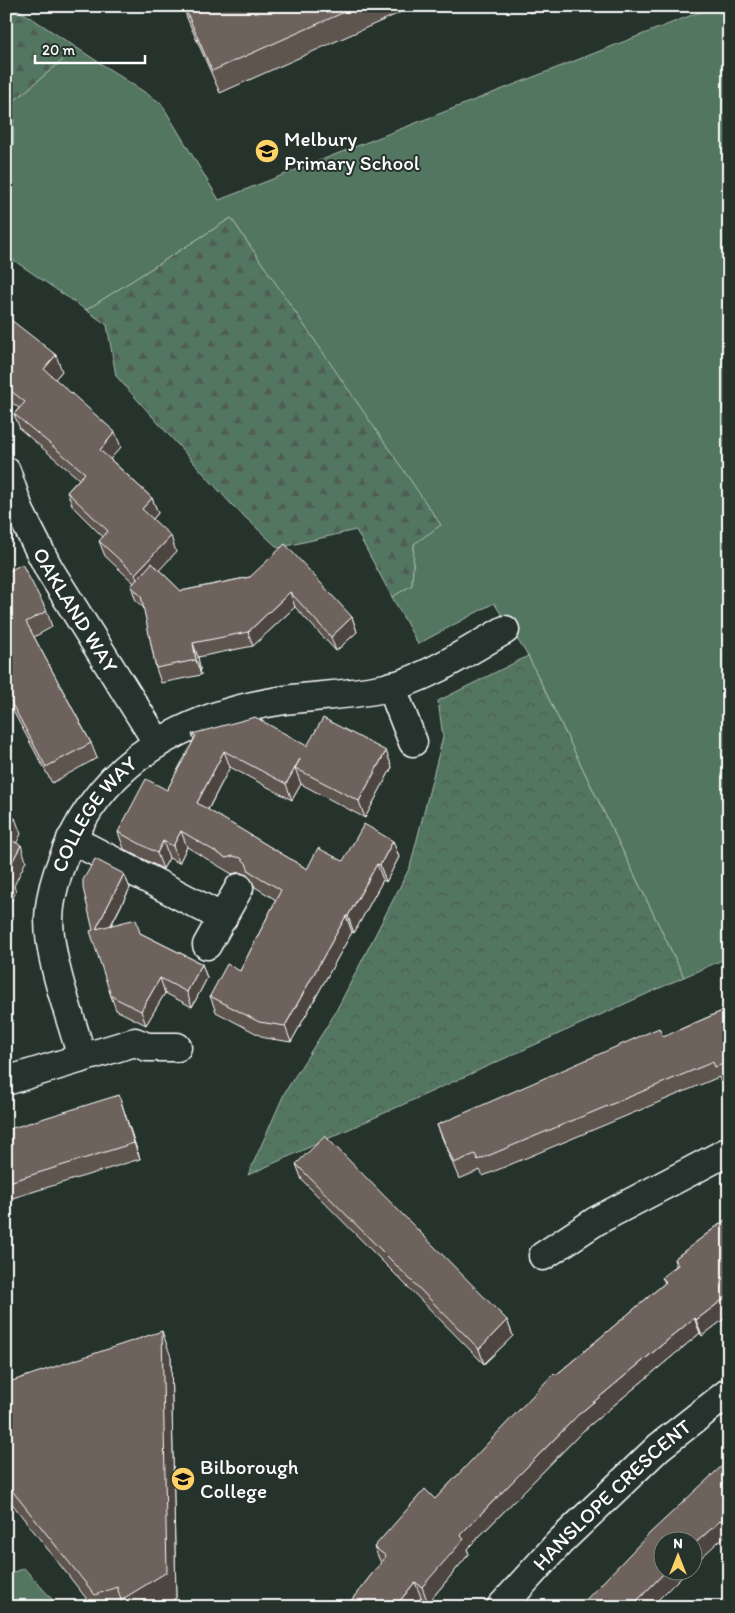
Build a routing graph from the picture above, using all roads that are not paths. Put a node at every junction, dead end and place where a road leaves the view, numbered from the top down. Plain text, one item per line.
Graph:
1 (6, 471) edge
2 (13, 515) edge
3 (504, 630) dead end
4 (391, 686) junction
5 (157, 742) junction
6 (413, 742) dead end
7 (71, 839) junction
8 (239, 888) dead end
9 (223, 918) junction
10 (207, 945) dead end
11 (177, 1047) dead end
12 (82, 1058) junction
13 (6, 1081) edge
14 (729, 1151) edge
15 (543, 1256) dead end
16 (729, 1392) edge
17 (501, 1607) edge

1 - 2 street, OAKLAND WAY
2 - 5 street, OAKLAND WAY
3 - 4 street, COLLEGE WAY
4 - 5 street, COLLEGE WAY
4 - 6 street
5 - 7 street, COLLEGE WAY
7 - 9 street
7 - 12 street, COLLEGE WAY
8 - 9 street
9 - 10 street
11 - 12 street
12 - 13 street
14 - 15 street
16 - 17 street, HANSLOPE CRESCENT

